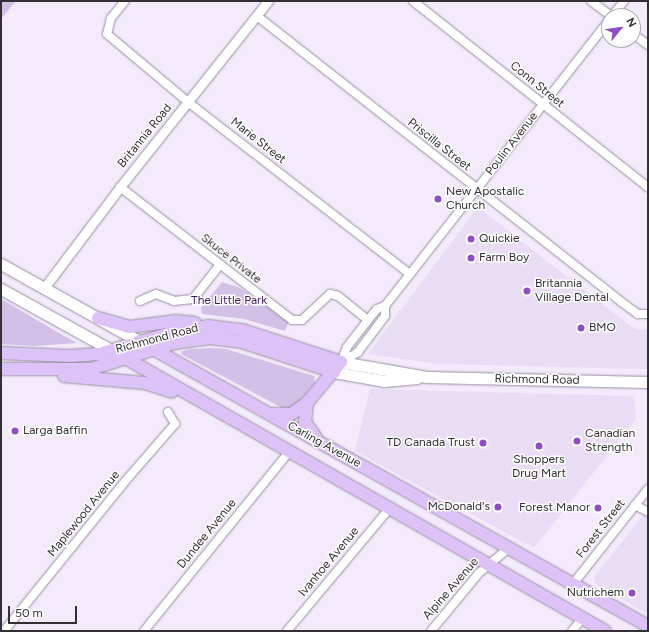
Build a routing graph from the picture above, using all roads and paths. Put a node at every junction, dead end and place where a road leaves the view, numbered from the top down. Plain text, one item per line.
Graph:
1 (125, 1) edge
2 (268, 1) edge
3 (413, 1) edge
4 (591, 1) edge
5 (601, 8) edge
6 (256, 16) junction
7 (601, 30) edge
8 (188, 102) junction
9 (542, 105) junction
10 (120, 187) junction
11 (648, 187) edge
12 (477, 190) junction
13 (1, 264) edge
14 (219, 266) junction
15 (410, 274) junction
16 (1, 288) edge
17 (44, 288) junction
18 (140, 301) dead end
19 (385, 306) junction
20 (648, 314) edge
21 (98, 318) junction
22 (368, 320) junction
23 (208, 326) junction
24 (140, 341) junction
25 (153, 349) junction
26 (113, 351) junction
27 (1, 353) edge
28 (127, 359) junction
29 (338, 367) junction
30 (1, 369) edge
31 (22, 370) junction
32 (648, 382) edge
33 (307, 403) junction
34 (168, 412) dead end
35 (267, 413) junction
36 (224, 416) junction
37 (319, 442) junction
38 (289, 452) junction
39 (648, 489) edge
40 (635, 505) junction
41 (389, 509) junction
42 (648, 512) edge
43 (509, 548) junction
44 (488, 564) junction
45 (573, 584) junction
46 (583, 618) junction
47 (648, 626) edge
48 (4, 631) edge
49 (144, 631) edge
50 (287, 631) edge
51 (431, 631) edge
52 (572, 631) edge
53 (605, 631) edge

1 - 8 street, Marie Street
2 - 6 street, Britannia Road
3 - 9 street, Conn Street
4 - 5 street
6 - 8 street, Britannia Road
6 - 12 street, Priscilla Street
7 - 9 street, Poulin Avenue
8 - 10 street, Britannia Road
8 - 15 street, Marie Street
9 - 11 street, Conn Street
9 - 12 street, Poulin Avenue
10 - 14 street, Skuce Private
10 - 17 street, Britannia Road
12 - 15 street, Poulin Avenue
12 - 20 street, Priscilla Street
13 - 17 main road, Carling Avenue
14 - 18 street
14 - 22 street, Skuce Private
15 - 19 street, Poulin Avenue
16 - 26 main road, Carling Avenue
17 - 21 main road, Carling Avenue
19 - 22 street, Poulin Avenue
19 - 29 street, Poulin Avenue
21 - 23 main road
21 - 24 main road, Carling Avenue
22 - 29 street, Poulin Avenue
23 - 24 main road, Richmond Road
23 - 29 main road, Richmond Road
24 - 25 main road, Carling Avenue
24 - 26 main road, Richmond Road
25 - 28 main road, Richmond Road
25 - 29 main road, Richmond Road
25 - 35 main road, Carling Avenue
26 - 27 main road, Richmond Road
26 - 28 main road, Carling Avenue
28 - 31 main road, Richmond Road
28 - 36 main road, Carling Avenue
29 - 32 main road, Richmond Road
29 - 33 main road, Poulin Avenue
30 - 31 main road, Richmond Road
31 - 36 main road
33 - 35 main road
33 - 37 main road
34 - 48 street, Maplewood Avenue
35 - 37 main road, Carling Avenue
36 - 38 main road, Carling Avenue
37 - 43 main road, Carling Avenue
38 - 41 main road, Carling Avenue
38 - 49 street, Dundee Avenue
39 - 40 street, Forest Street
40 - 42 street
40 - 45 street, Forest Street
41 - 44 main road, Carling Avenue
41 - 50 street, Ivanhoe Avenue
43 - 44 street, Alpine Avenue
43 - 45 main road, Carling Avenue
44 - 46 main road, Carling Avenue
44 - 51 street, Alpine Avenue
45 - 47 main road, Carling Avenue
46 - 52 street
46 - 53 main road, Carling Avenue

